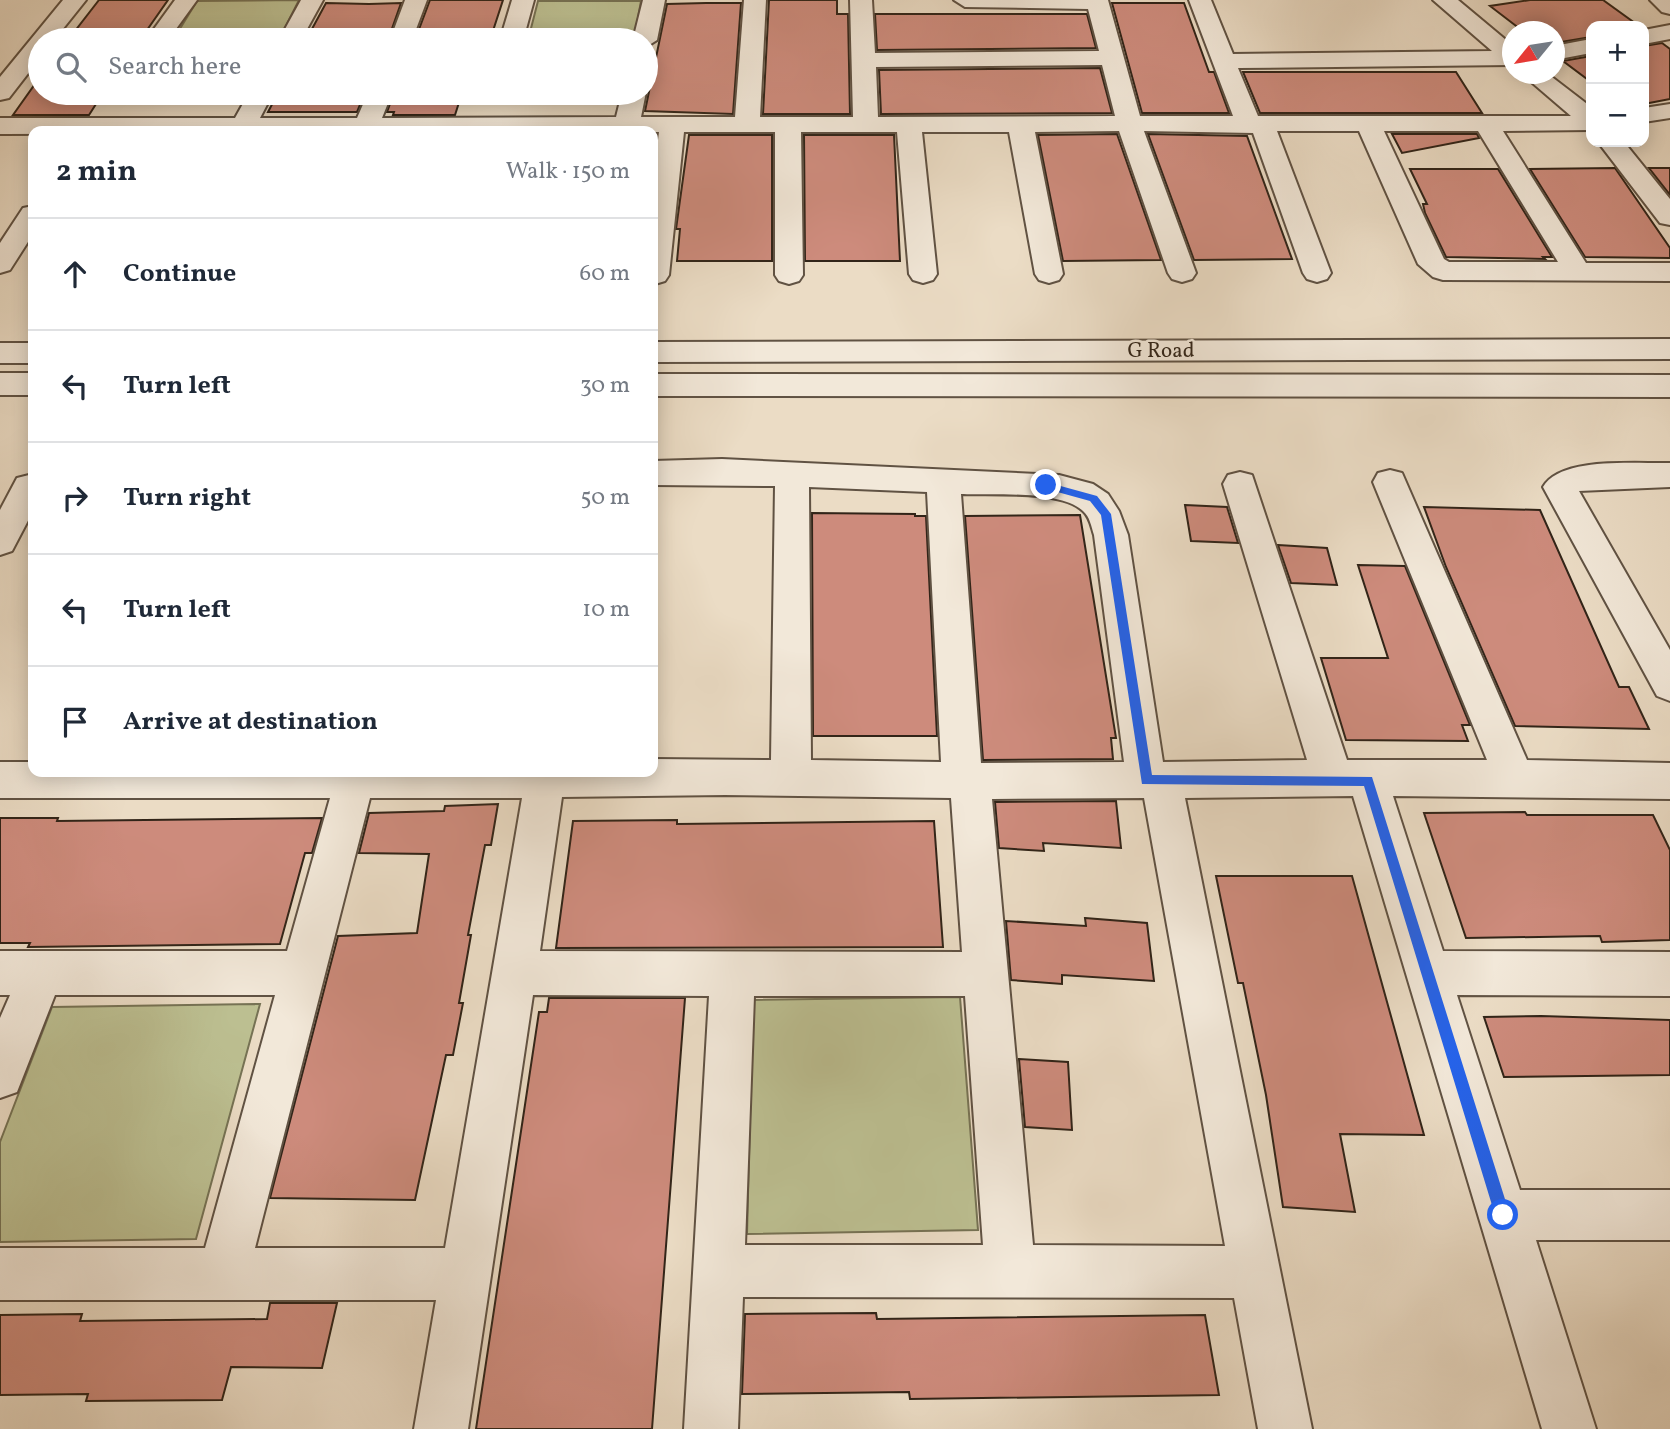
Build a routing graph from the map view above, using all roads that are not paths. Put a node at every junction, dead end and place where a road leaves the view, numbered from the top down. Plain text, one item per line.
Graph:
1 (75, 0) edge
2 (186, 0) edge
3 (312, 0) edge
4 (416, 0) edge
5 (523, 0) edge
6 (654, 0) edge
7 (755, 0) edge
8 (861, 0) edge
9 (965, 0) edge
10 (1199, 0) edge
11 (1481, 0) edge
12 (1661, 0) edge
13 (1098, 1) edge
14 (1448, 3) edge
15 (1670, 7) edge
16 (52, 28) edge
17 (166, 28) edge
18 (297, 28) edge
19 (406, 28) edge
20 (515, 28) edge
21 (648, 28) edge
22 (1670, 32) edge
23 (1649, 36) edge
24 (1502, 48) edge
25 (1586, 48) edge
26 (1565, 51) edge
27 (1502, 57) edge
28 (1112, 58) junction
29 (862, 60) junction
30 (1224, 61) junction
31 (28, 67) edge
32 (1546, 84) edge
33 (0, 93) edge
34 (254, 105) edge
35 (375, 105) edge
36 (631, 105) edge
37 (1670, 111) edge
38 (1649, 114) edge
39 (1586, 117) edge
40 (1586, 121) edge
41 (0, 126) edge
42 (243, 126) edge
43 (366, 126) edge
44 (626, 126) joint
45 (671, 126) junction
46 (747, 126) junction
47 (788, 126) junction
48 (866, 126) junction
49 (909, 126) junction
50 (1021, 126) junction
51 (1130, 126) junction
52 (1256, 126) junction
53 (1369, 126) junction
54 (1488, 126) junction
55 (28, 127) edge
56 (1615, 147) edge
57 (1670, 217) edge
58 (28, 222) edge
59 (658, 247) edge
60 (0, 264) edge
61 (1578, 272) junction
62 (1670, 272) edge
63 (1182, 273) dead end
64 (1317, 273) dead end
65 (923, 274) dead end
66 (1049, 274) dead end
67 (789, 275) dead end
68 (1670, 349) edge
69 (0, 352) edge
70 (28, 352) edge
71 (658, 352) edge
72 (0, 384) edge
73 (28, 384) edge
74 (658, 385) edge
75 (1670, 386) edge
76 (658, 472) edge
77 (792, 474) junction
78 (1670, 475) edge
79 (943, 481) junction
80 (1390, 482) dead end
81 (1240, 484) dead end
82 (28, 488) edge
83 (0, 542) edge
84 (1670, 685) edge
85 (658, 774) edge
86 (790, 776) junction
87 (1514, 776) junction
88 (42, 777) edge
89 (263, 777) edge
90 (401, 777) edge
91 (477, 777) edge
92 (583, 777) edge
93 (0, 780) edge
94 (355, 780) junction
95 (545, 780) junction
96 (966, 780) junction
97 (1154, 780) junction
98 (1350, 780) junction
99 (1670, 781) edge
100 (20, 973) edge
101 (303, 973) junction
102 (515, 973) junction
103 (1428, 973) junction
104 (733, 974) junction
105 (985, 974) junction
106 (1670, 974) edge
107 (0, 1075) edge
108 (1503, 1215) junction
109 (1670, 1215) edge
110 (719, 1271) junction
111 (1010, 1271) junction
112 (1255, 1272) junction
113 (0, 1274) edge
114 (223, 1274) junction
115 (466, 1274) junction
116 (441, 1429) edge
117 (711, 1429) edge
118 (1285, 1429) edge
119 (1569, 1429) edge

1 - 16 street
2 - 17 street
3 - 18 street
4 - 19 street
5 - 20 street
6 - 21 street
7 - 46 street
8 - 29 street
9 - 13 street
10 - 30 street
11 - 14 street
12 - 15 street
13 - 28 street
14 - 24 street
22 - 23 street
25 - 26 street
27 - 30 street
28 - 29 street
28 - 51 street
29 - 48 street
30 - 52 street
31 - 33 street
32 - 39 street
34 - 42 street
35 - 43 street
36 - 44 street
37 - 38 street
40 - 54 street
41 - 55 street
44 - 45 street
45 - 46 street
45 - 59 street
46 - 47 street
47 - 48 street
47 - 67 street
48 - 49 street
49 - 50 street
49 - 65 street
50 - 51 street
50 - 66 street
51 - 52 street
51 - 63 street
52 - 53 street
52 - 64 street
53 - 54 street
53 - 61 street
54 - 61 street
56 - 57 street
58 - 60 street
61 - 62 street
68 - 71 street, G Road
69 - 70 street
72 - 73 street
74 - 75 street, G Road
76 - 77 street
77 - 79 street
77 - 86 street
78 - 84 street
79 - 96 street
79 - 97 street
80 - 87 street
81 - 98 street
82 - 83 street
85 - 86 street
86 - 96 street
87 - 98 street
87 - 99 street
88 - 93 street
89 - 94 street
90 - 94 street
91 - 95 street
92 - 95 street
94 - 101 street
95 - 102 street
96 - 97 street
96 - 105 street
97 - 98 street
97 - 112 street
98 - 103 street
100 - 101 street
100 - 107 street
101 - 114 street
102 - 104 street
102 - 115 street
103 - 106 street
103 - 108 street
104 - 105 street
104 - 110 street
105 - 111 street
108 - 109 street
108 - 119 street
110 - 111 street
110 - 117 street
111 - 112 street
112 - 118 street
113 - 114 street
114 - 115 street
115 - 116 street

